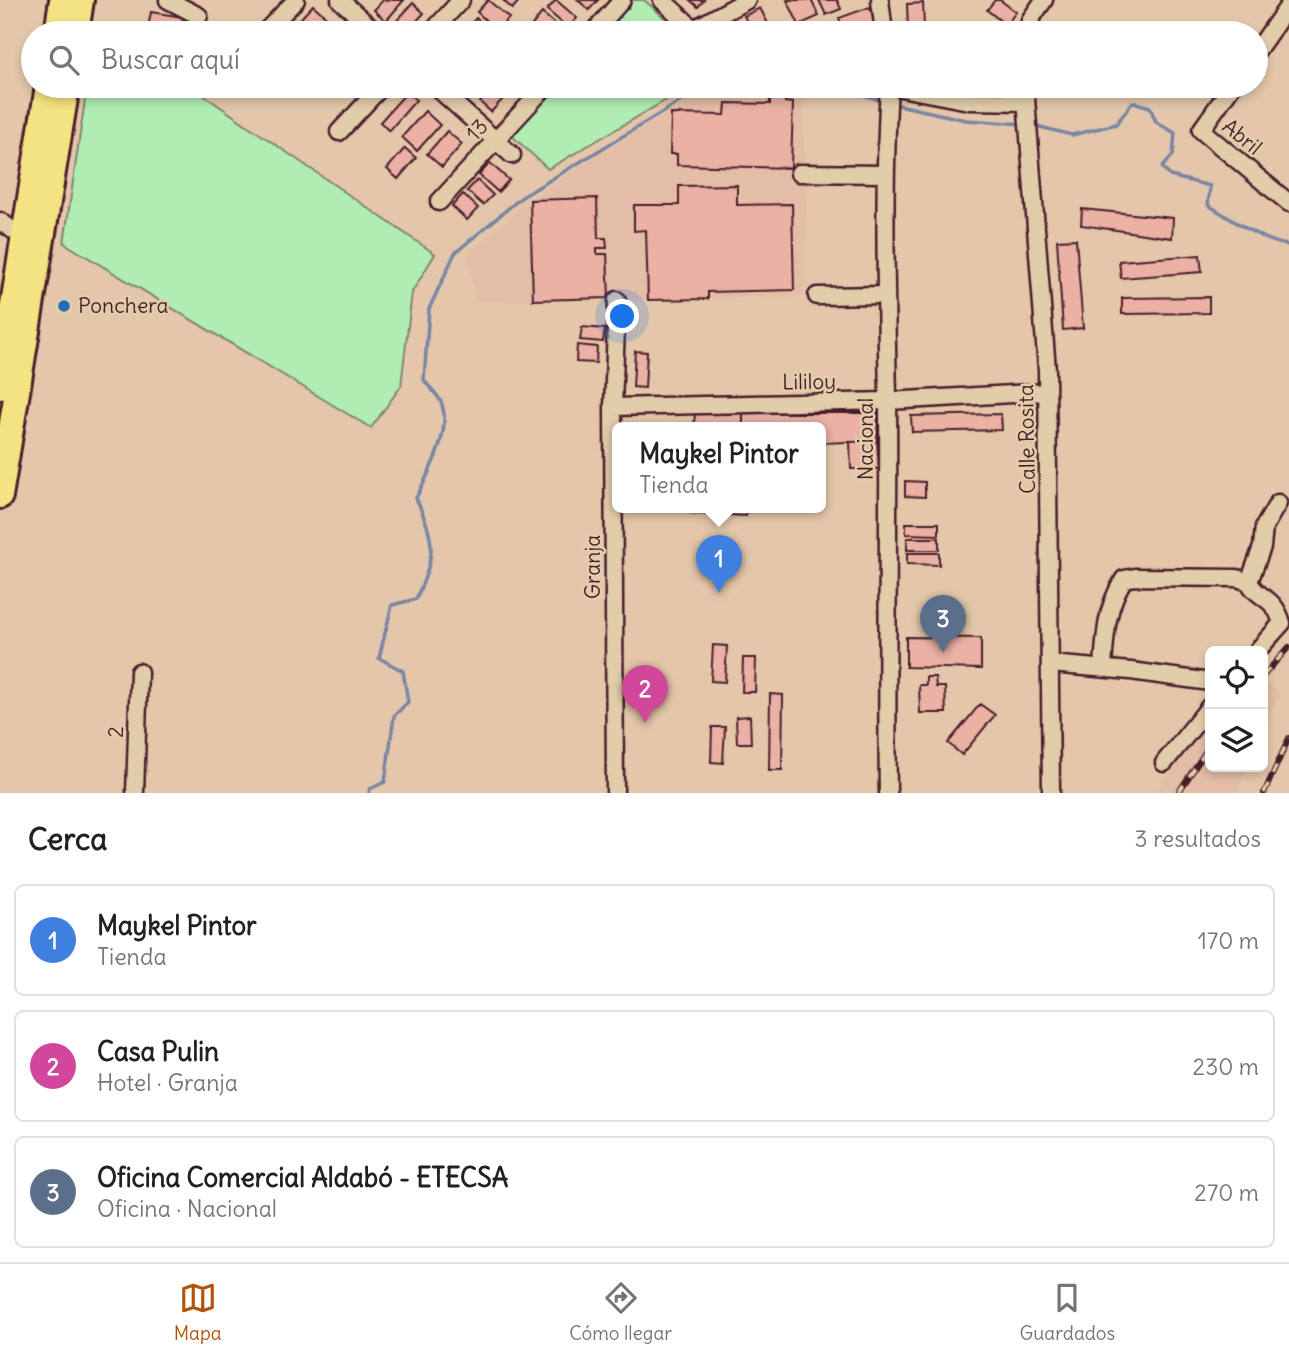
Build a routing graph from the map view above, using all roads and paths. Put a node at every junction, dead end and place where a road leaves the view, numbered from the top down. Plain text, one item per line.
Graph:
1 (62, 0) edge
2 (81, 0) edge
3 (168, 0) edge
4 (296, 0) edge
5 (340, 0) edge
6 (461, 0) edge
7 (622, 0) edge
8 (662, 0) edge
9 (747, 0) edge
10 (880, 0) edge
11 (1044, 0) edge
12 (1289, 5) edge
13 (199, 16) dead end
14 (59, 21) edge
15 (78, 21) edge
16 (276, 21) edge
17 (364, 21) edge
18 (442, 21) edge
19 (604, 21) edge
20 (685, 21) edge
21 (712, 21) edge
22 (883, 21) edge
23 (1031, 21) edge
24 (1268, 35) edge
25 (46, 98) edge
26 (65, 98) edge
27 (371, 98) edge
28 (448, 98) edge
29 (534, 98) edge
30 (889, 98) edge
31 (950, 98) edge
32 (1223, 98) edge
33 (1026, 101) edge
34 (339, 132) dead end
35 (496, 141) junction
36 (512, 155) dead end
37 (799, 173) dead end
38 (885, 174) junction
39 (439, 202) dead end
40 (1289, 202) edge
41 (0, 221) edge
42 (24, 238) junction
43 (885, 295) junction
44 (817, 296) dead end
45 (617, 300) dead end
46 (0, 386) edge
47 (1047, 392) junction
48 (888, 401) junction
49 (613, 407) junction
50 (613, 422) edge
51 (0, 496) edge
52 (1278, 503) dead end
53 (614, 513) edge
54 (1249, 582) junction
55 (1261, 646) edge
56 (1051, 664) junction
57 (1103, 668) junction
58 (139, 672) dead end
59 (1205, 681) edge
60 (1208, 709) edge
61 (1164, 763) dead end
62 (135, 793) edge
63 (615, 793) edge
64 (888, 793) edge
65 (1051, 793) edge

1 - 14 highway
2 - 15 highway
3 - 13 street
4 - 16 street
5 - 17 street
6 - 18 street
7 - 19 street
8 - 20 street
9 - 21 street
10 - 22 street
11 - 23 street
12 - 24 street
25 - 42 highway
26 - 51 highway
27 - 34 street
28 - 35 street
29 - 35 street, 13
30 - 38 street, Nacional
31 - 33 street
32 - 40 street, Abril
33 - 47 street, Calle Rosita
35 - 36 street
35 - 39 street, 13
37 - 38 street
38 - 43 street, Nacional
41 - 42 street
42 - 46 highway
43 - 44 street
43 - 48 street, Nacional
45 - 49 street, Granja
47 - 48 street, Lililoy
47 - 56 street, Calle Rosita
48 - 49 street, Lililoy
48 - 64 street, Nacional
49 - 50 street, Granja
52 - 54 street
53 - 63 street, Granja
54 - 55 street
54 - 57 street
56 - 57 street
56 - 65 street, Calle Rosita
57 - 59 street
58 - 62 street, 2
60 - 61 street

